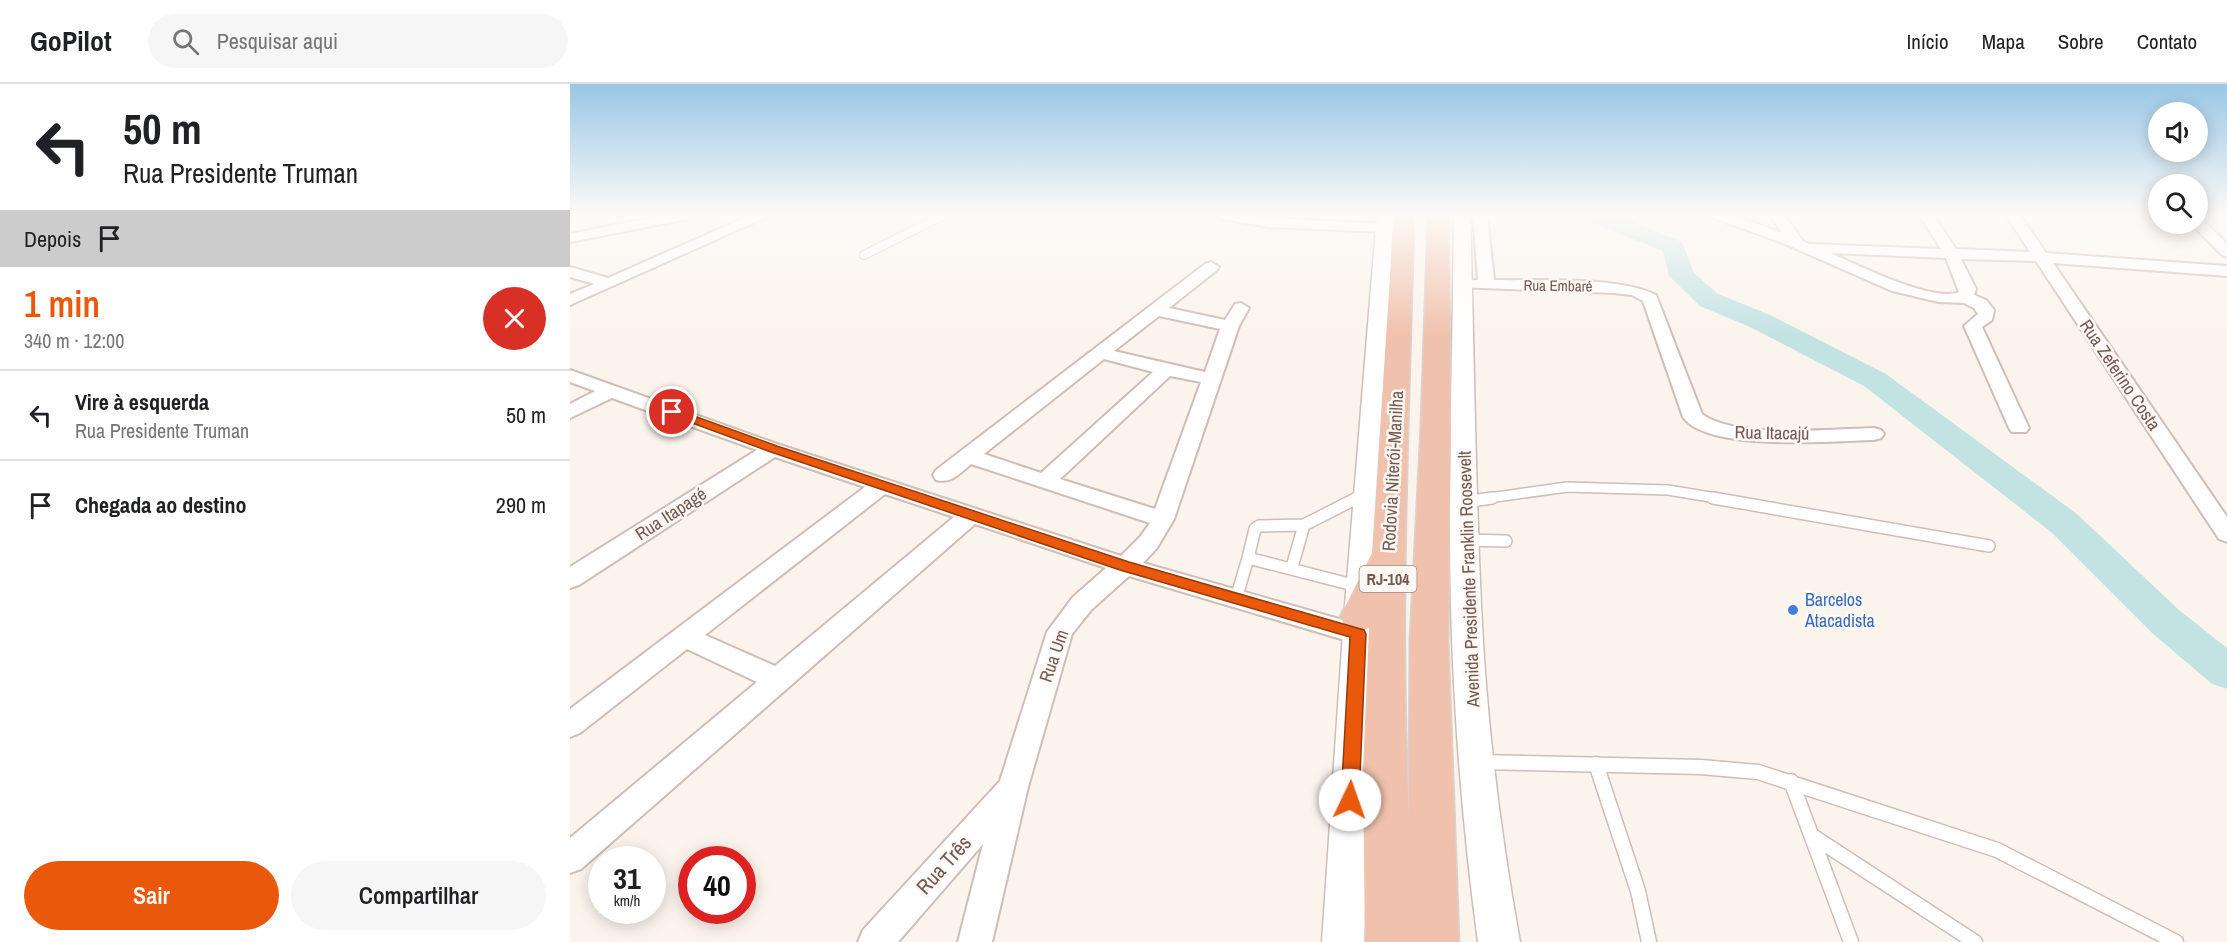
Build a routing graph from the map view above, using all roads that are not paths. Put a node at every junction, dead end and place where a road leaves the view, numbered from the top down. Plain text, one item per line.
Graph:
1 (673, 255) edge
2 (1388, 255) edge
3 (1391, 255) edge
4 (1438, 255) edge
5 (1469, 255) edge
6 (1477, 255) edge
7 (1824, 255) edge
8 (1952, 255) edge
9 (2012, 255) edge
10 (2040, 256) junction
11 (1210, 267) dead end
12 (2227, 271) edge
13 (570, 272) edge
14 (609, 283) junction
15 (1474, 285) junction
16 (1965, 297) junction
17 (1650, 298) joint
18 (570, 300) edge
19 (1157, 310) junction
20 (1100, 353) junction
21 (1167, 370) junction
22 (570, 376) edge
23 (1212, 379) junction
24 (612, 390) junction
25 (570, 412) edge
26 (2019, 428) dead end
27 (1874, 434) dead end
28 (773, 449) junction
29 (968, 456) junction
30 (944, 475) dead end
31 (1045, 481) junction
32 (882, 486) junction
33 (1367, 492) junction
34 (1464, 502) junction
35 (971, 515) junction
36 (1163, 519) junction
37 (1304, 525) junction
38 (2227, 534) edge
39 (1464, 540) junction
40 (1506, 541) dead end
41 (1989, 546) dead end
42 (1389, 549) junction
43 (1248, 558) junction
44 (1125, 566) junction
45 (1292, 567) junction
46 (570, 579) edge
47 (1236, 598) junction
48 (1359, 612) junction
49 (685, 637) junction
50 (779, 680) junction
51 (570, 726) edge
52 (1476, 762) junction
53 (1596, 764) junction
54 (1791, 781) junction
55 (1013, 788) junction
56 (1811, 835) junction
57 (570, 858) edge
58 (875, 942) edge
59 (975, 942) edge
60 (1343, 942) edge
61 (1390, 942) edge
62 (1434, 942) edge
63 (1499, 942) edge
64 (1649, 942) edge
65 (1851, 942) edge
66 (1976, 942) edge
67 (2176, 942) edge

1 - 14 street
2 - 33 street
3 - 42 highway, Rodovia Niterói-Manilha / RJ-104
4 - 62 highway, RJ-104
5 - 15 street, Avenida Presidente Franklin Roosevelt
6 - 15 street
7 - 16 street
8 - 16 street
9 - 10 street
10 - 12 street
10 - 38 street, Rua Zeferino Costa
11 - 19 street
13 - 14 street
14 - 18 street
15 - 17 street, Rua Embaré
15 - 34 street, Avenida Presidente Franklin Roosevelt
16 - 26 street
17 - 27 street, Rua Itacajú
19 - 20 street
19 - 23 street, Rua Um
20 - 21 street
20 - 29 street
21 - 23 street
21 - 31 street
22 - 24 street
23 - 36 street, Rua Um
24 - 25 street
24 - 28 street
28 - 32 street
28 - 46 street, Rua Itapagé
29 - 30 street
29 - 31 street
31 - 36 street
32 - 35 street
32 - 49 street
33 - 37 lane
33 - 48 street
34 - 39 street, Avenida Presidente Franklin Roosevelt
34 - 41 lane
35 - 44 street
35 - 50 street
36 - 44 street, Rua Um
37 - 43 lane
37 - 45 lane
39 - 40 lane
39 - 52 street, Avenida Presidente Franklin Roosevelt
42 - 48 highway
42 - 61 highway, Rodovia Niterói-Manilha / RJ-104
43 - 45 lane
43 - 47 lane
44 - 47 street
44 - 55 street, Rua Um
45 - 48 lane
47 - 48 street
48 - 60 street
49 - 50 street
49 - 51 street
50 - 57 street
52 - 53 lane
52 - 63 street, Avenida Presidente Franklin Roosevelt
53 - 54 lane
53 - 64 lane
54 - 56 lane
54 - 67 lane
55 - 58 street, Rua Três
55 - 59 street, Rua Um
56 - 65 lane
56 - 66 lane

